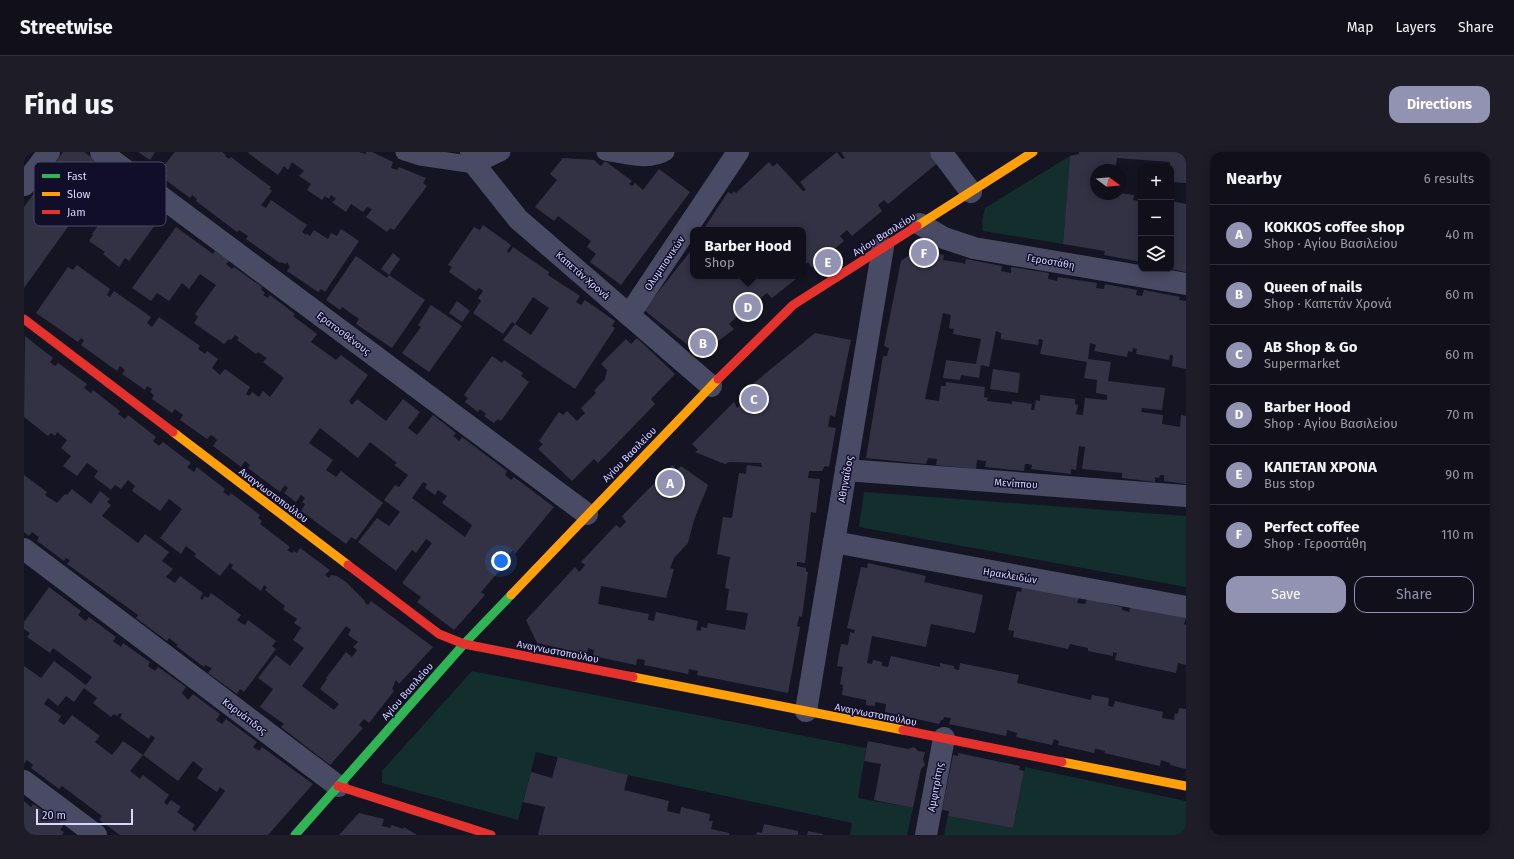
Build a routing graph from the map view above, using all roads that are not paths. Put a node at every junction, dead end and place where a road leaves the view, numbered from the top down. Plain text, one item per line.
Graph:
1 (49, 152) edge
2 (101, 152) edge
3 (404, 152) edge
4 (502, 152) edge
5 (605, 152) edge
6 (666, 152) edge
7 (942, 152) edge
8 (1033, 152) edge
9 (729, 156) edge
10 (473, 158) edge
11 (41, 162) edge
12 (114, 162) edge
13 (34, 172) edge
14 (24, 185) edge
15 (971, 192) junction
16 (166, 200) edge
17 (920, 224) junction
18 (883, 247) junction
19 (1186, 284) edge
20 (629, 315) junction
21 (24, 319) edge
22 (711, 386) junction
23 (846, 470) junction
24 (1186, 496) edge
25 (587, 514) junction
26 (834, 542) junction
27 (24, 549) edge
28 (1186, 607) edge
29 (464, 644) junction
30 (806, 711) junction
31 (944, 738) junction
32 (24, 781) edge
33 (338, 786) junction
34 (1186, 786) edge
35 (484, 834) edge
36 (96, 835) edge
37 (295, 835) edge
38 (926, 835) edge

1 - 11 street
2 - 12 street, Ερατοσθένους
3 - 10 lane
4 - 10 lane
5 - 6 lane
7 - 15 street
8 - 15 street, Αγίου Βασιλείου
9 - 20 street, Ολυμπιονικών
10 - 20 street, Καπετάν Χρονά
13 - 14 street
15 - 17 street, Αγίου Βασιλείου
16 - 25 street, Ερατοσθένους
17 - 18 street, Αγίου Βασιλείου
17 - 19 street, Γεροστάθη
18 - 22 street, Αγίου Βασιλείου
18 - 23 street, Αθηναΐδος
20 - 22 street, Καπετάν Χρονά
21 - 29 street, Αναγνωστοπούλου
22 - 25 street, Αγίου Βασιλείου
23 - 24 street, Μενίππου
23 - 26 street, Αθηναΐδος
25 - 29 street, Αγίου Βασιλείου
26 - 28 street, Ηρακλειδών
26 - 30 street, Αθηναΐδος
27 - 33 street, Καρυάτιδος
29 - 30 street, Αναγνωστοπούλου
29 - 33 street, Αγίου Βασιλείου
30 - 31 street, Αναγνωστοπούλου
31 - 34 street, Αναγνωστοπούλου
31 - 38 street, Αμφιτρίτης
32 - 36 street
33 - 35 street, Καρυάτιδος
33 - 37 street, Αγίου Βασιλείου

